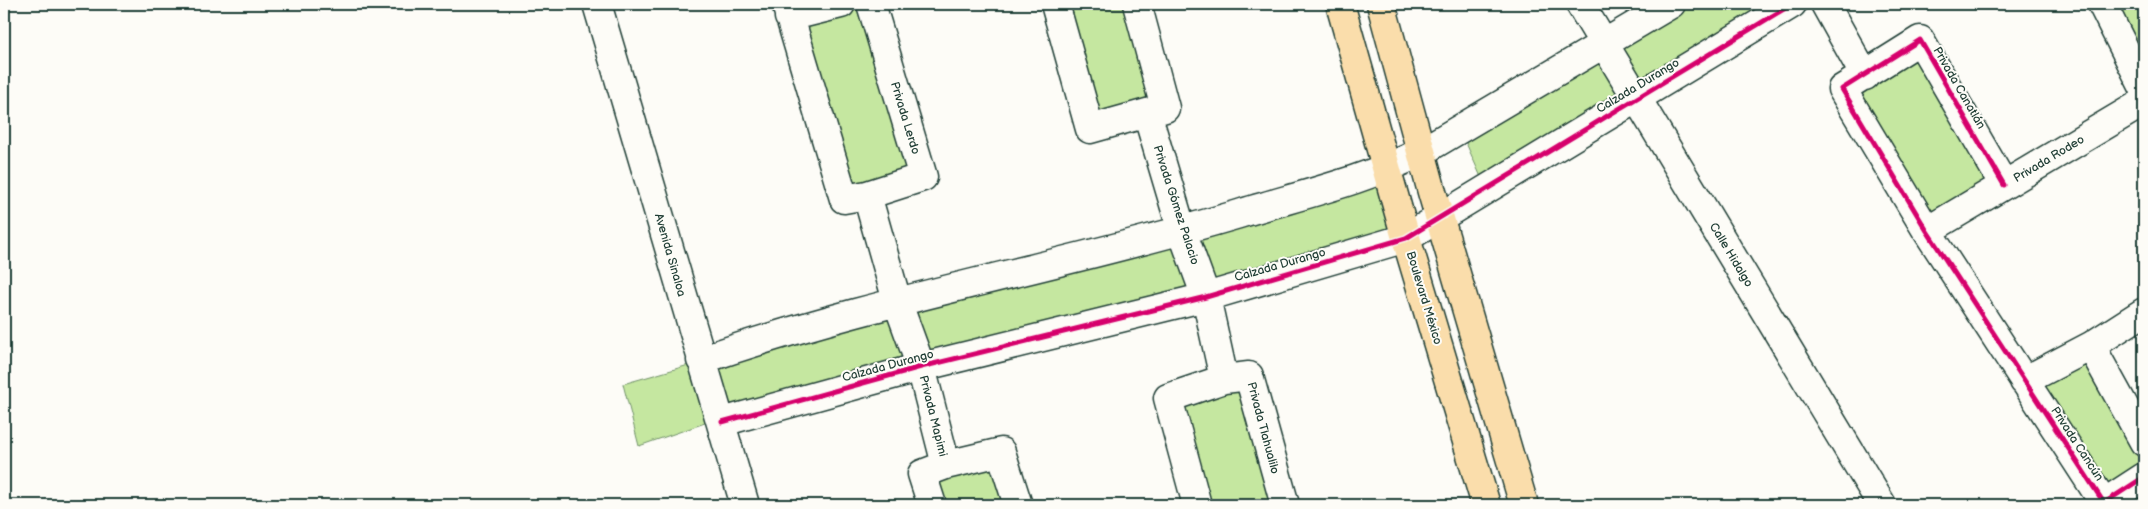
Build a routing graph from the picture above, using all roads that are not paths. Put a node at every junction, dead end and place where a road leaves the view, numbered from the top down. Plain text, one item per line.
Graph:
1 (597, 4) edge
2 (841, 4) edge
3 (871, 4) edge
4 (1055, 4) edge
5 (1137, 4) edge
6 (1340, 4) edge
7 (1382, 4) edge
8 (1580, 4) edge
9 (1671, 4) edge
10 (1792, 4) edge
11 (1824, 4) edge
12 (2102, 4) edge
13 (787, 11) edge
14 (1604, 43) junction
15 (1865, 76) junction
16 (2144, 88) edge
17 (1637, 99) junction
18 (2144, 102) edge
19 (1147, 113) junction
20 (1421, 152) junction
21 (1386, 170) junction
22 (2004, 186) junction
23 (867, 194) junction
24 (1440, 219) junction
25 (1182, 231) junction
26 (1927, 231) junction
27 (1406, 238) junction
28 (1206, 297) junction
29 (897, 301) junction
30 (2144, 312) edge
31 (2090, 346) junction
32 (701, 360) junction
33 (921, 367) junction
34 (1224, 379) junction
35 (2024, 381) junction
36 (722, 422) junction
37 (2144, 442) edge
38 (946, 465) junction
39 (2144, 478) edge
40 (2120, 501) edge
41 (745, 505) edge
42 (932, 505) edge
43 (1018, 505) edge
44 (1197, 505) edge
45 (1285, 505) edge
46 (1486, 505) edge
47 (1524, 505) edge
48 (1882, 505) edge

1 - 32 street, Avenida Sinaloa
2 - 13 street
3 - 23 street, Privada Lerdo
4 - 19 street
5 - 19 street
6 - 21 main road, Boulevard México
7 - 20 main road
8 - 14 street, Calle Hidalgo
9 - 14 street
10 - 17 street, Calzada Durango
11 - 15 street
12 - 16 street
13 - 23 street, Privada Lerdo
14 - 17 street, Calle Hidalgo
14 - 20 street
15 - 22 street, Privada Canatlán
15 - 26 street, Privada Canatlán
17 - 24 street, Calzada Durango
17 - 48 street, Calle Hidalgo
18 - 22 street, Privada Rodeo
19 - 25 street, Privada Gómez Palacio
20 - 21 street
20 - 24 main road
21 - 25 street
21 - 27 main road, Boulevard México
22 - 26 street, Privada Rodeo
23 - 29 street
24 - 27 street, Calzada Durango
24 - 47 main road
25 - 28 street, Privada Gómez Palacio
25 - 29 street
26 - 35 street
27 - 28 street, Calzada Durango
27 - 46 main road, Boulevard México
28 - 33 street, Calzada Durango
28 - 34 street
29 - 32 street
29 - 33 street
30 - 31 street
31 - 35 street
31 - 37 street
32 - 36 street, Avenida Sinaloa
33 - 36 street, Calzada Durango
33 - 38 street, Privada Mapimi
34 - 44 street, Privada Tlahualilo
34 - 45 street, Privada Tlahualilo
35 - 40 street, Privada Cancún
36 - 41 street, Avenida Sinaloa
38 - 42 street, Privada Mapimi
38 - 43 street, Privada Mapimi
39 - 40 street, Privada Cancún

